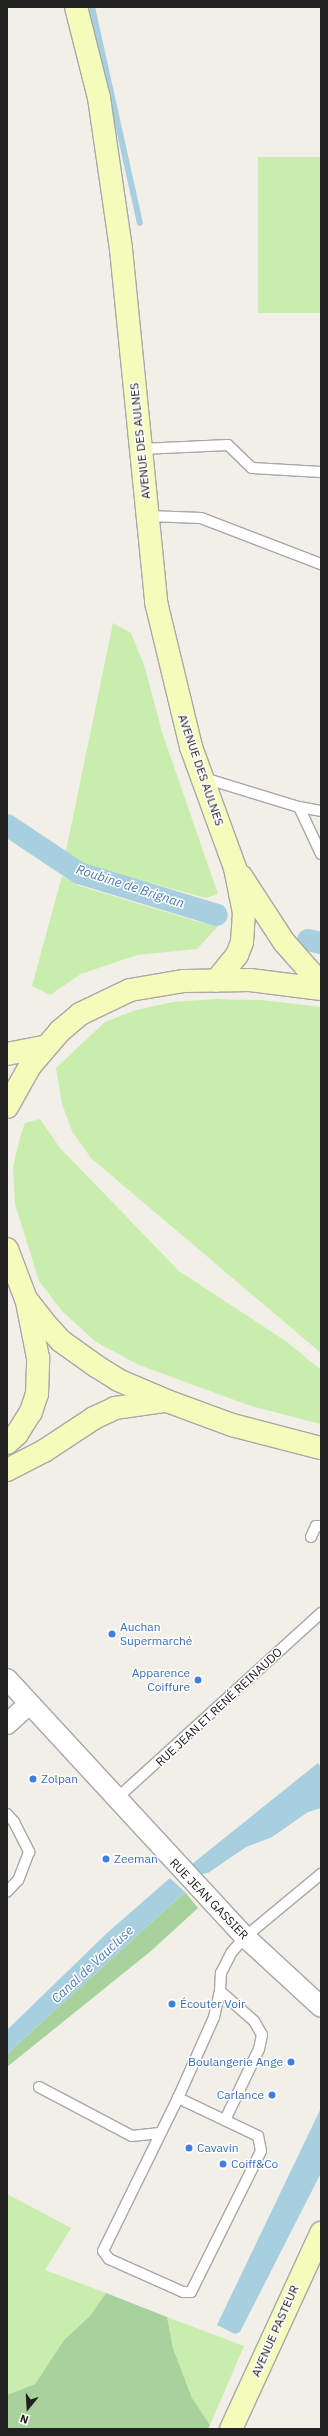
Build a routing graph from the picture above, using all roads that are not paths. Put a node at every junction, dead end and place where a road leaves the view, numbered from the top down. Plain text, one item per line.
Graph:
1 (76, 7) edge
2 (141, 449) junction
3 (321, 472) edge
4 (148, 516) junction
5 (321, 564) edge
6 (202, 777) junction
7 (299, 807) junction
8 (321, 811) edge
9 (321, 854) edge
10 (235, 868) junction
11 (216, 981) junction
12 (321, 984) edge
13 (321, 989) edge
14 (44, 1047) junction
15 (7, 1054) edge
16 (7, 1107) edge
17 (7, 1249) edge
18 (26, 1299) junction
19 (167, 1401) junction
20 (7, 1443) edge
21 (321, 1448) edge
22 (7, 1470) edge
23 (321, 1526) edge
24 (311, 1537) dead end
25 (321, 1613) edge
26 (7, 1679) edge
27 (30, 1704) junction
28 (7, 1724) edge
29 (116, 1799) junction
30 (7, 1814) edge
31 (321, 1874) edge
32 (7, 1892) edge
33 (245, 1937) junction
34 (220, 1991) junction
35 (321, 2007) edge
36 (39, 2087) dead end
37 (178, 2098) junction
38 (225, 2120) junction
39 (160, 2133) junction
40 (321, 2233) edge
41 (231, 2429) edge

1 - 2 main road, AVENUE DES AULNES
2 - 3 lane
2 - 4 main road, AVENUE DES AULNES
4 - 5 lane
4 - 6 main road, AVENUE DES AULNES
6 - 7 lane
6 - 10 main road, AVENUE DES AULNES
7 - 8 lane
7 - 9 lane
10 - 11 main road, AVENUE DES AULNES
10 - 12 main road, AVENUE DES AULNES
11 - 13 main road
11 - 14 main road
14 - 15 main road
14 - 16 main road
17 - 18 main road
18 - 19 main road
18 - 20 main road
19 - 21 main road
19 - 22 main road
23 - 24 lane
25 - 29 lane, RUE JEAN ET RENÉ REINAUDO
26 - 27 street, RUE JEAN GASSIER
27 - 28 street
27 - 29 street, RUE JEAN GASSIER
29 - 33 street, RUE JEAN GASSIER
30 - 32 lane
31 - 33 lane
33 - 34 lane
33 - 35 street, RUE JEAN GASSIER
34 - 37 lane
34 - 38 lane
36 - 39 lane
37 - 38 lane
37 - 39 lane
38 - 39 lane
40 - 41 main road, AVENUE PASTEUR

